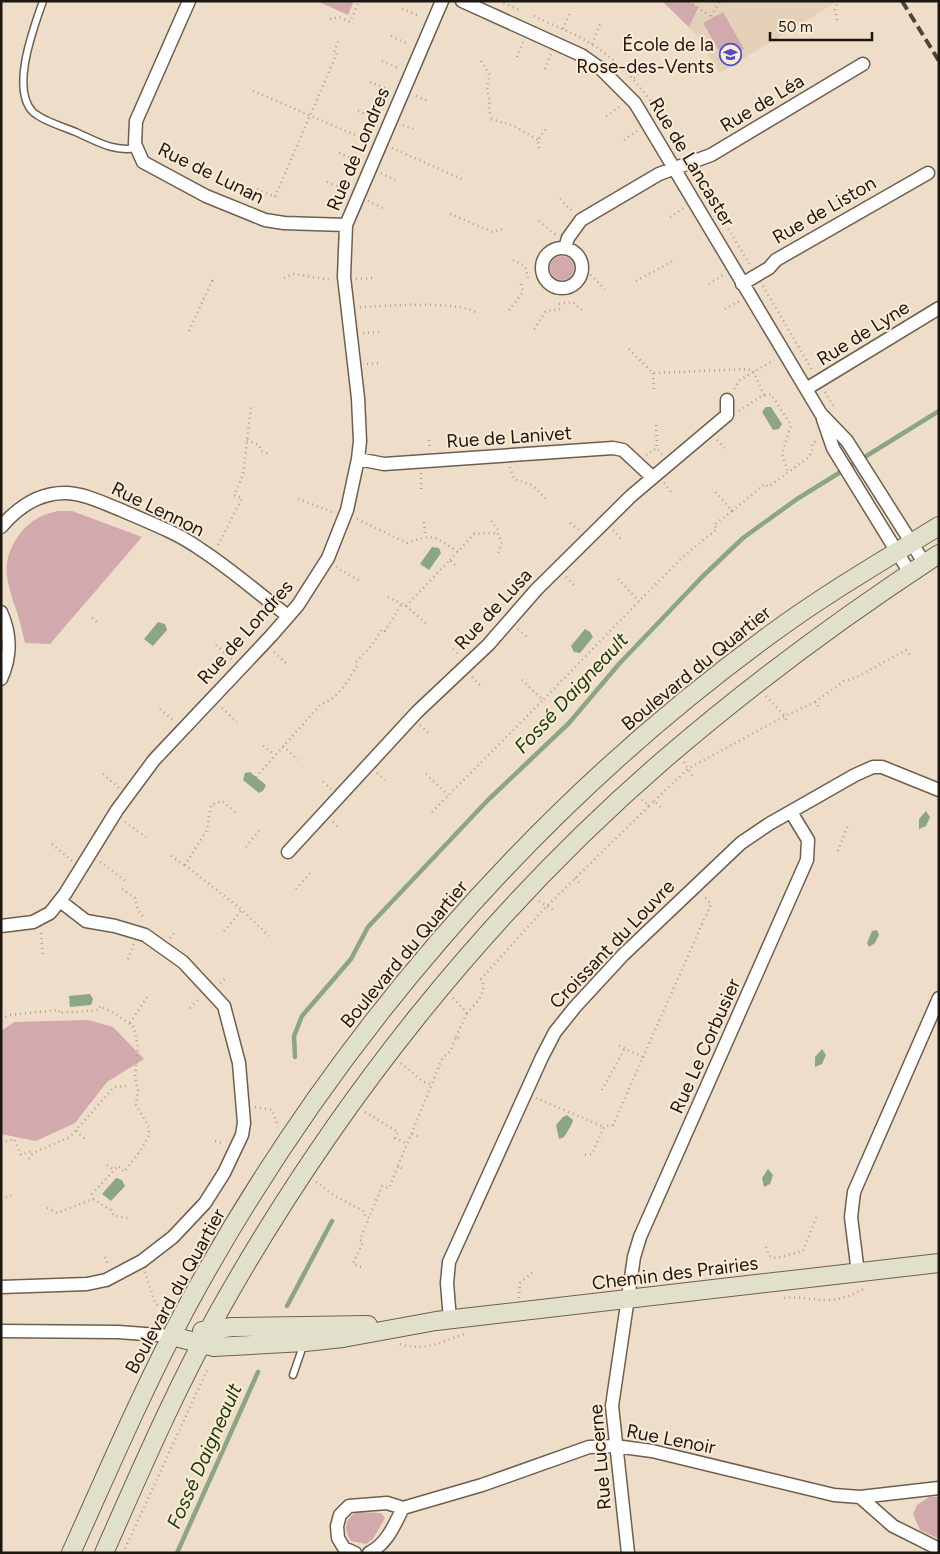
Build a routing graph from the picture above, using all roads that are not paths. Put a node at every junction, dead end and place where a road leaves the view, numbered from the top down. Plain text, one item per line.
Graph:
1 (43, 1) edge
2 (189, 1) edge
3 (442, 1) edge
4 (462, 1) edge
5 (864, 64) dead end
6 (136, 148) junction
7 (676, 168) junction
8 (928, 173) dead end
9 (346, 225) junction
10 (566, 245) junction
11 (742, 284) junction
12 (939, 308) edge
13 (806, 389) junction
14 (727, 400) road end
15 (828, 435) junction
16 (358, 459) junction
17 (652, 478) junction
18 (939, 526) edge
19 (1, 527) edge
20 (904, 548) junction
21 (925, 564) edge
22 (1, 612) edge
23 (288, 616) junction
24 (1, 679) edge
25 (939, 790) edge
26 (791, 812) junction
27 (288, 852) dead end
28 (60, 901) junction
29 (1, 926) edge
30 (939, 998) edge
31 (939, 1263) edge
32 (858, 1273) junction
33 (1, 1287) edge
34 (628, 1300) junction
35 (450, 1320) junction
36 (417, 1324) junction
37 (1, 1331) edge
38 (172, 1336) junction
39 (206, 1337) junction
40 (305, 1342) junction
41 (293, 1375) dead end
42 (615, 1446) junction
43 (939, 1488) edge
44 (860, 1497) junction
45 (403, 1508) junction
46 (939, 1549) edge
47 (70, 1553) edge
48 (104, 1553) edge
49 (355, 1553) edge
50 (370, 1553) edge
51 (628, 1553) edge

1 - 6 lane
2 - 6 street, Rue de Lunan
3 - 9 street, Rue de Londres
4 - 7 street, Rue de Lancaster
5 - 7 street, Rue de Léa
6 - 9 street, Rue de Lunan
7 - 10 street, Rue de Léa
7 - 11 street, Rue de Lancaster
8 - 11 street, Rue de Liston
9 - 16 street, Rue de Londres
10 - 10 street
11 - 13 street, Rue de Lancaster
12 - 13 street, Rue de Lyne
13 - 15 street, Rue de Lancaster
14 - 17 street, Rue de Lusa
15 - 20 street, Rue de Lancaster
15 - 20 street, Rue de Lancaster
16 - 17 street, Rue de Lanivet
16 - 23 street, Rue de Londres
17 - 27 street, Rue de Lusa
18 - 20 main road, Boulevard du Quartier
19 - 23 street, Rue Lennon
20 - 21 street, Rue de Lancaster
20 - 38 main road, Boulevard du Quartier
21 - 39 main road
22 - 24 street
23 - 28 street, Rue de Londres
25 - 26 street, Croissant du Louvre
26 - 34 street, Rue Le Corbusier
26 - 35 street, Croissant du Louvre
28 - 29 street, Rue de Londres
28 - 33 street
30 - 32 street
31 - 32 main road, Chemin des Prairies
32 - 34 main road, Chemin des Prairies
34 - 35 main road, Chemin des Prairies
34 - 42 street, Rue Lucerne
35 - 36 main road, Chemin des Prairies
36 - 39 main road, Chemin des Prairies
36 - 40 main road, Chemin des Prairies
37 - 38 street, Chemin des Prairies
38 - 39 main road, Chemin des Prairies
38 - 47 main road, Boulevard du Quartier
39 - 40 main road, Chemin des Prairies
39 - 48 main road
40 - 41 lane
42 - 44 street, Rue Lenoir
42 - 45 street, Rue Lenoir
42 - 51 street, Rue Lucerne
43 - 44 street, Rue Lenoir
44 - 46 street
45 - 49 street, Rue Lenoir
45 - 50 street

